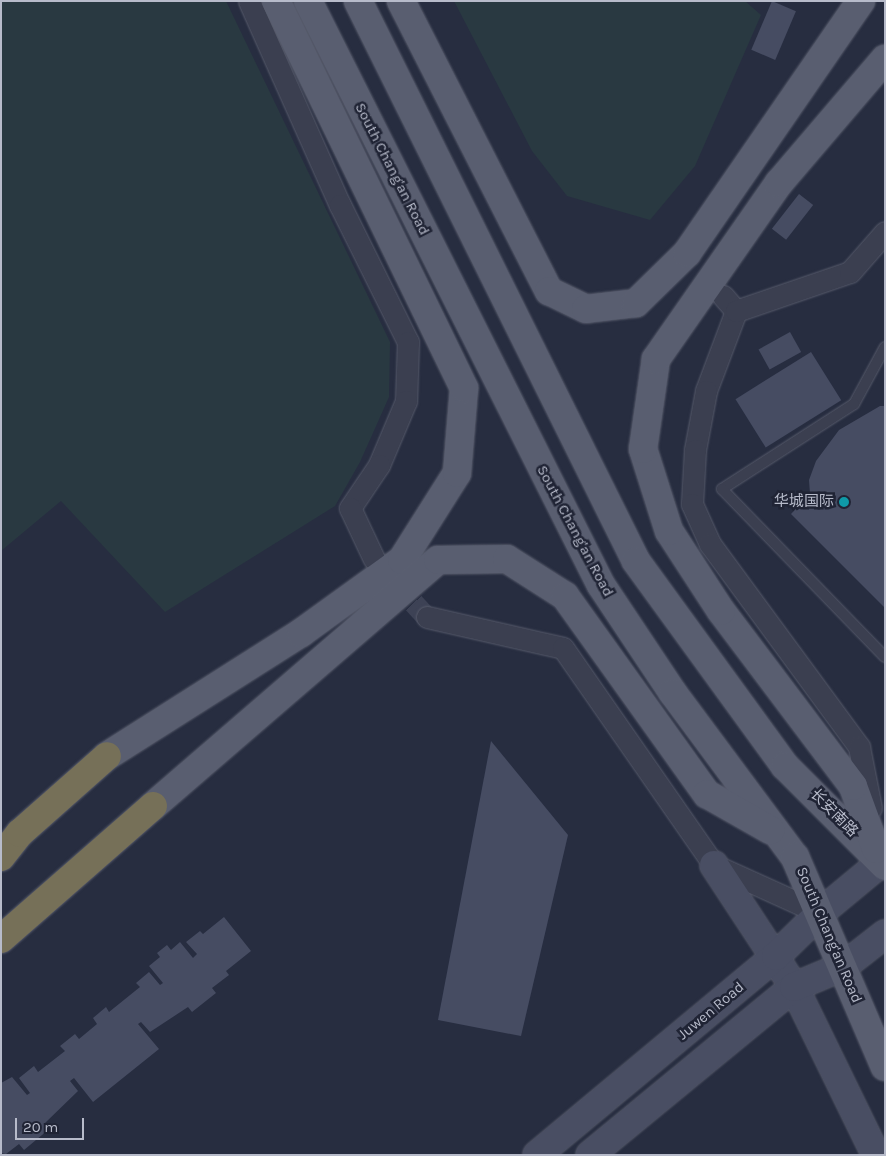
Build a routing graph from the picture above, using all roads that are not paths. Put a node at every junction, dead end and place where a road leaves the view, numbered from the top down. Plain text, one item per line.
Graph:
1 (249, 1) edge
2 (276, 1) edge
3 (308, 1) edge
4 (358, 1) edge
5 (401, 1) edge
6 (861, 1) edge
7 (885, 59) edge
8 (885, 232) edge
9 (885, 346) edge
10 (374, 559) dead end
11 (427, 617) tunnel mouth
12 (885, 657) edge
13 (107, 756) joint
14 (153, 806) joint
15 (778, 834) junction
16 (1, 857) edge
17 (883, 862) edge
18 (714, 865) junction
19 (820, 914) junction
20 (885, 934) edge
21 (1, 939) edge
22 (776, 956) junction
23 (844, 966) junction
24 (794, 987) junction
25 (885, 1067) edge
26 (538, 1155) edge
27 (590, 1155) edge
28 (876, 1155) edge

1 - 10 street
2 - 13 main road
3 - 15 main road, South Chang'an Road
4 - 17 main road, 长安南路
5 - 6 main road
7 - 17 main road
8 - 17 street
9 - 12 lane
11 - 18 street
13 - 16 highway
14 - 15 main road
14 - 21 highway
15 - 19 main road, South Chang'an Road
17 - 19 street, Juwen Road
18 - 19 street
18 - 22 street
19 - 22 street, Juwen Road
19 - 23 main road, South Chang'an Road
20 - 23 street
22 - 24 street
22 - 26 street, Juwen Road
23 - 24 street
23 - 25 main road, South Chang'an Road
24 - 27 street
24 - 28 street

